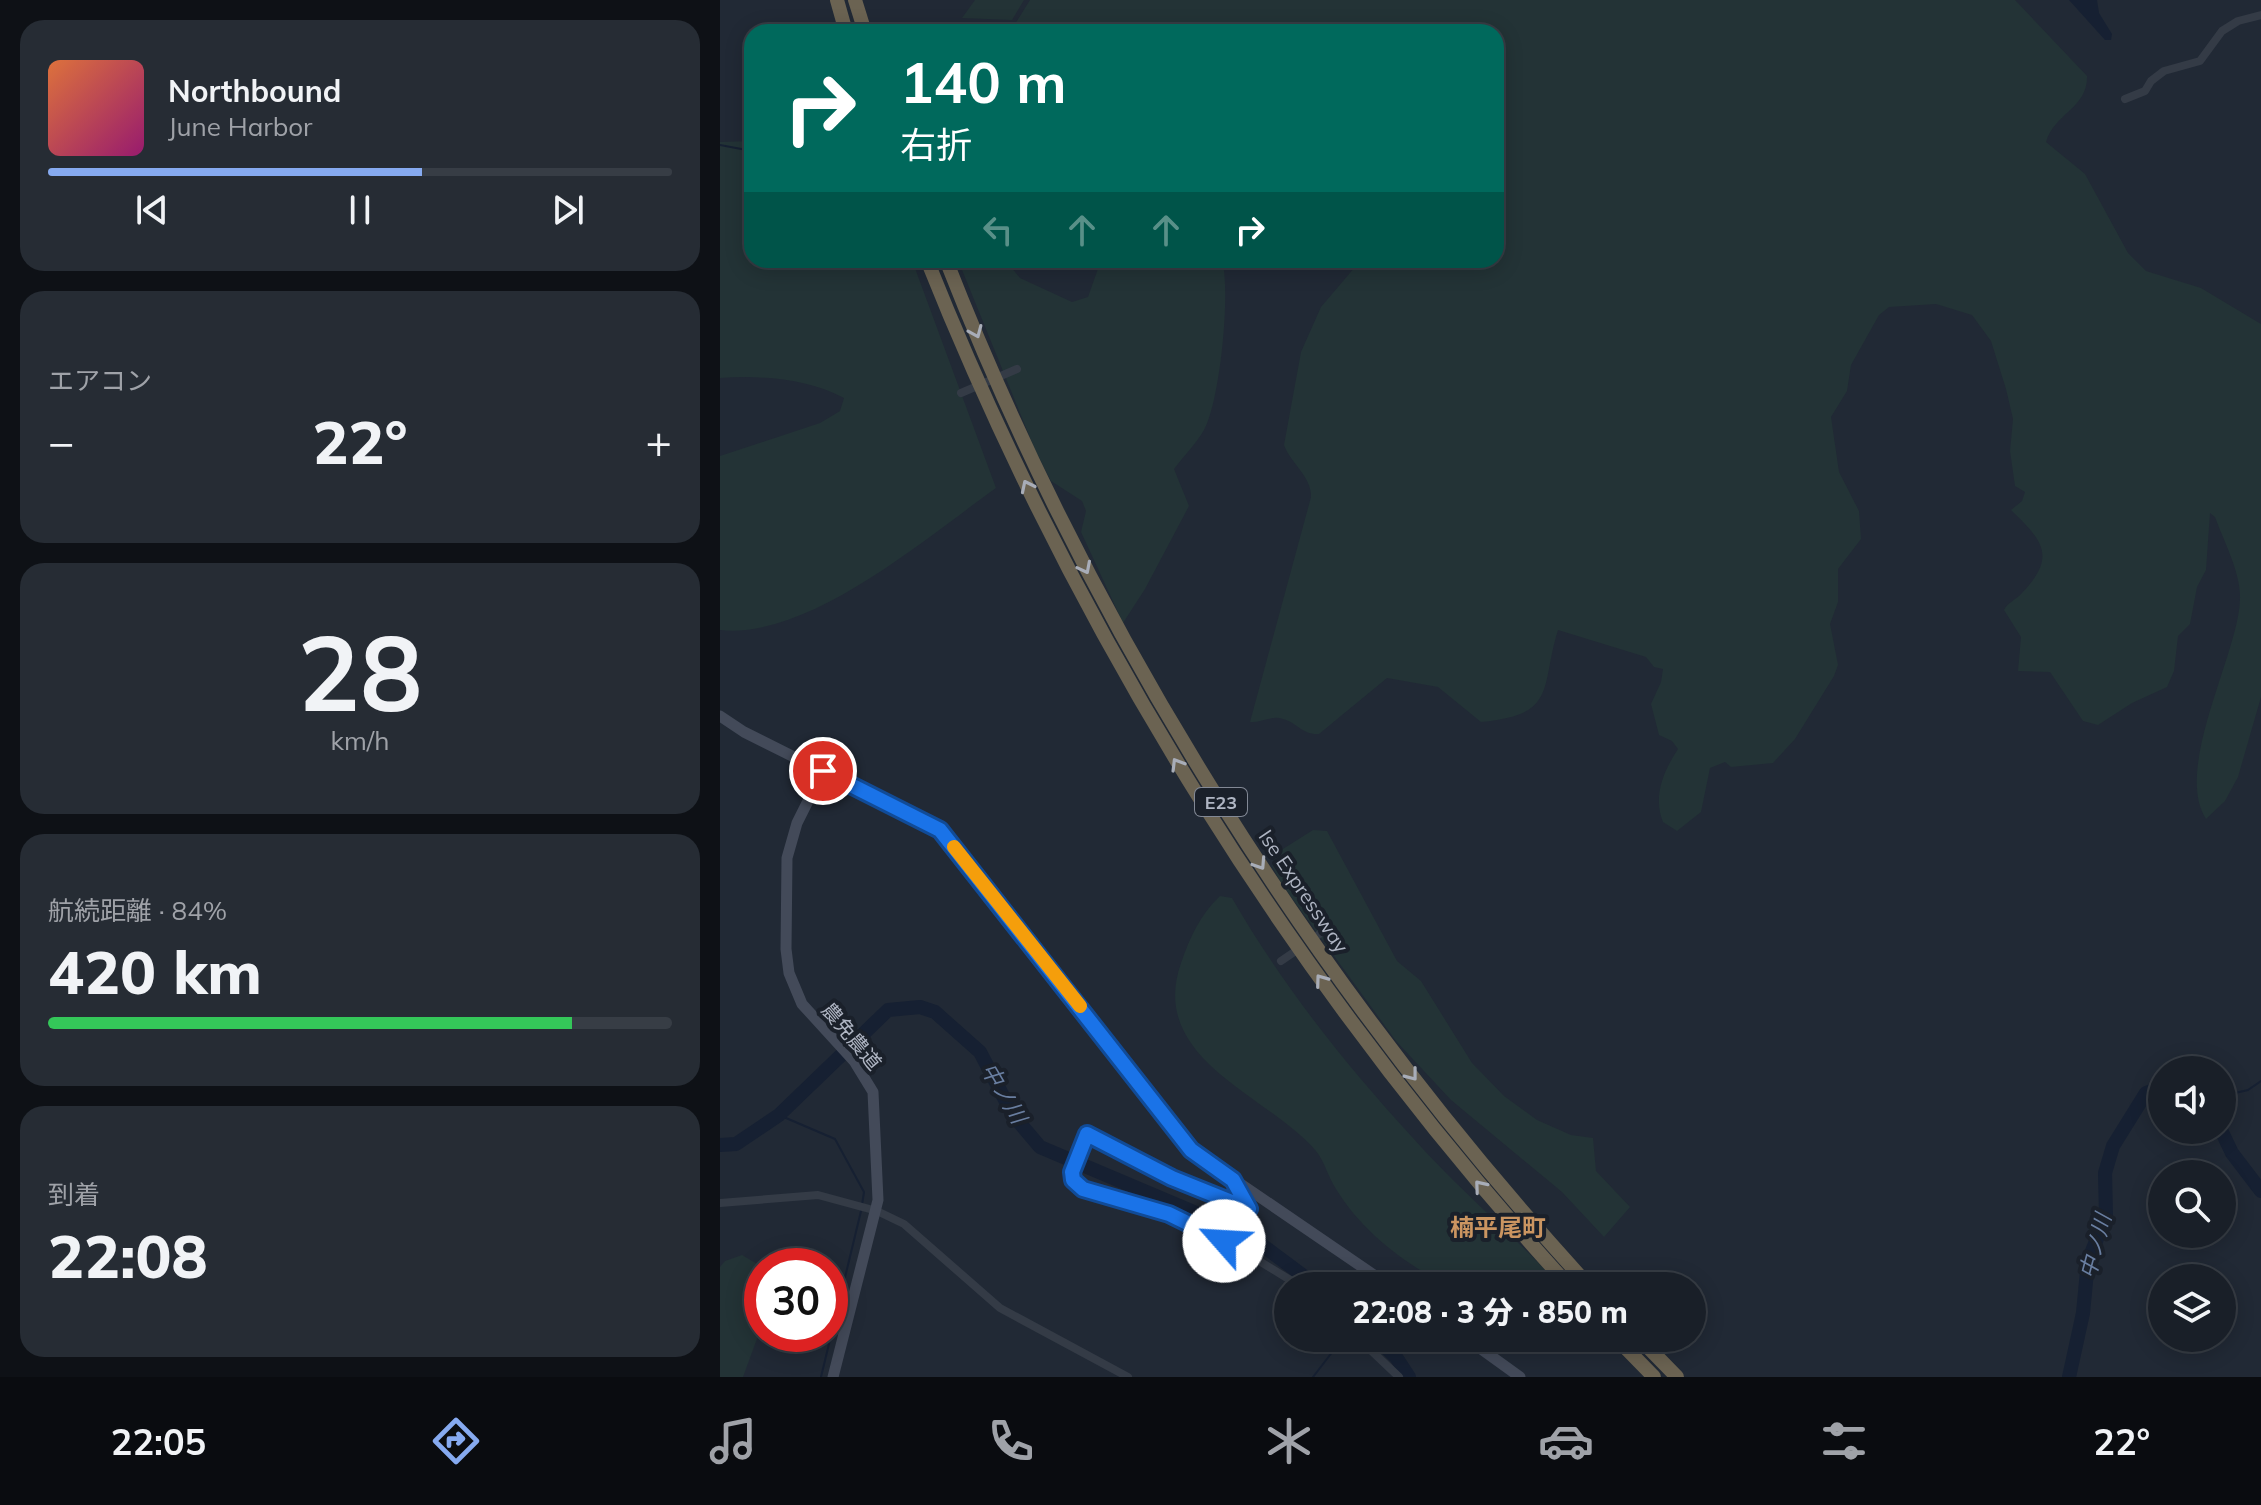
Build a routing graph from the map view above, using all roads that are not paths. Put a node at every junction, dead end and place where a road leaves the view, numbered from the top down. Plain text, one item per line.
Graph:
1 (837, 0) edge
2 (855, 0) edge
3 (2261, 15) edge
4 (844, 24) edge
5 (862, 24) edge
6 (2125, 99) dead end
7 (930, 268) edge
8 (949, 268) edge
9 (1017, 369) dead end
10 (961, 393) dead end
11 (720, 716) edge
12 (823, 771) junction
13 (1328, 928) dead end
14 (1281, 961) dead end
15 (1233, 1180) junction
16 (720, 1203) edge
17 (872, 1209) junction
18 (1277, 1272) edge
19 (1369, 1272) edge
20 (1556, 1272) edge
21 (1577, 1272) edge
22 (1373, 1352) edge
23 (1485, 1352) edge
24 (1630, 1352) edge
25 (1653, 1352) edge
26 (833, 1377) edge
27 (1128, 1377) edge
28 (1399, 1377) edge
29 (1520, 1377) edge
30 (1654, 1377) edge
31 (1677, 1377) edge

1 - 4 highway
2 - 5 highway
3 - 6 street
20 -> 7 highway, Ise Expressway / E23
8 -> 21 highway, Ise Expressway / E23
9 - 10 street
11 - 12 main road
12 - 15 main road
12 - 17 main road, 農免農道
13 - 14 street
15 - 18 street
15 - 19 main road
16 - 17 street
17 - 26 main road, 農免農道
17 - 27 street
22 - 28 street
23 - 29 main road
24 - 30 highway
25 - 31 highway

